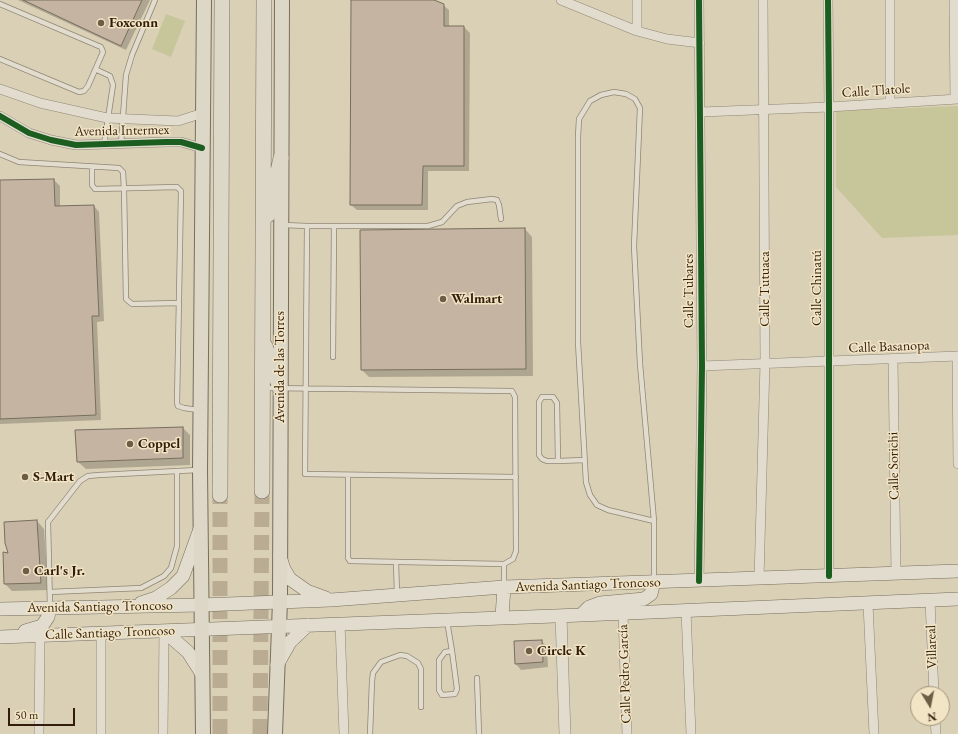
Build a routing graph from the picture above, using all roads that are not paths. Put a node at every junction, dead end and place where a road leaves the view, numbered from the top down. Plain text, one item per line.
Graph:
1 (155, 0) edge
2 (204, 0) edge
3 (222, 0) edge
4 (264, 0) edge
5 (282, 0) edge
6 (561, 0) edge
7 (637, 0) edge
8 (699, 0) edge
9 (763, 0) edge
10 (828, 0) edge
11 (890, 0) edge
12 (954, 0) edge
13 (573, 3) edge
14 (0, 4) edge
15 (637, 32) junction
16 (700, 43) junction
17 (0, 59) edge
18 (97, 70) junction
19 (0, 89) edge
20 (957, 99) edge
21 (890, 102) junction
22 (829, 107) junction
23 (763, 110) junction
24 (700, 112) junction
25 (203, 113) junction
26 (0, 116) edge
27 (107, 118) junction
28 (122, 119) junction
29 (121, 144) junction
30 (104, 145) junction
31 (202, 148) junction
32 (0, 154) edge
33 (281, 158) junction
34 (92, 168) junction
35 (124, 189) junction
36 (501, 219) dead end
37 (282, 225) junction
38 (307, 226) junction
39 (334, 226) junction
40 (262, 243) junction
41 (179, 303) junction
42 (262, 336) junction
43 (958, 356) edge
44 (333, 357) dead end
45 (893, 359) junction
46 (829, 360) junction
47 (765, 363) junction
48 (702, 366) junction
49 (262, 388) junction
50 (280, 388) junction
51 (305, 389) junction
52 (200, 410) junction
53 (584, 460) junction
54 (558, 461) junction
55 (958, 464) edge
56 (200, 470) junction
57 (177, 471) junction
58 (348, 475) junction
59 (516, 477) junction
60 (262, 491) tunnel mouth
61 (220, 495) tunnel mouth
62 (654, 521) junction
63 (201, 526) junction
64 (279, 552) junction
65 (396, 562) junction
66 (504, 564) junction
67 (958, 571) edge
68 (896, 574) junction
69 (829, 576) junction
70 (759, 579) junction
71 (699, 581) junction
72 (654, 582) junction
73 (504, 587) junction
74 (50, 592) junction
75 (397, 596) junction
76 (958, 599) edge
77 (331, 600) junction
78 (930, 600) junction
79 (280, 601) junction
80 (868, 604) junction
81 (201, 605) junction
82 (131, 607) junction
83 (50, 608) junction
84 (0, 609) edge
85 (686, 611) junction
86 (622, 614) junction
87 (581, 615) junction
88 (560, 616) junction
89 (502, 617) junction
90 (447, 619) junction
91 (340, 623) junction
92 (308, 625) junction
93 (279, 626) junction
94 (220, 628) joint
95 (201, 629) junction
96 (164, 631) junction
97 (101, 633) junction
98 (40, 635) junction
99 (1, 636) edge
100 (452, 651) junction
101 (277, 665) junction
102 (202, 674) junction
103 (477, 678) dead end
104 (934, 686) edge
105 (421, 706) dead end
106 (39, 734) edge
107 (101, 734) edge
108 (163, 734) edge
109 (203, 734) edge
110 (275, 734) edge
111 (344, 734) edge
112 (370, 734) edge
113 (479, 734) edge
114 (565, 734) edge
115 (627, 734) edge
116 (691, 734) edge
117 (874, 734) edge

1 - 28 lane
2 - 25 main road
3 - 61 highway
4 - 40 highway, Avenida de las Torres
5 - 33 main road, Avenida de las Torres
6 - 13 street
7 - 15 street
8 - 16 street, Calle Tubares
9 - 23 street, Calle Tutuaca
10 - 22 street, Calle Chinatú
11 - 21 street
12 - 20 street
13 - 15 street
14 - 18 lane
15 - 16 street
16 - 24 street, Calle Tubares
17 - 18 lane
18 - 27 lane
19 - 27 street, Avenida Intermex
20 - 21 street, Calle Tlatole
21 - 22 street, Calle Tlatole
22 - 23 street, Calle Tlatole
22 - 46 street, Calle Chinatú
23 - 24 street, Calle Tlatole
23 - 47 street, Calle Tutuaca
24 - 48 street, Calle Tubares
25 - 28 street, Avenida Intermex
25 - 31 main road
26 - 30 street, Avenida Intermex
27 - 28 street, Avenida Intermex
27 - 30 lane
28 - 29 lane
29 - 30 street, Avenida Intermex
29 - 31 street, Avenida Intermex
31 - 52 main road
32 - 34 lane
33 - 37 main road, Avenida de las Torres
33 - 40 highway
34 - 35 lane
34 - 35 lane
35 - 41 lane
35 - 41 lane
36 - 39 lane
37 - 38 lane
37 - 50 main road, Avenida de las Torres
38 - 39 lane
38 - 51 lane
39 - 44 lane
40 - 42 highway, Avenida de las Torres
41 - 52 lane
42 - 49 highway, Avenida de las Torres
42 - 50 highway
43 - 45 street, Calle Basanopa
43 - 55 street
45 - 46 street, Calle Basanopa
45 - 68 street, Calle Sorichi
46 - 47 street, Calle Basanopa
46 - 69 street, Calle Chinatú
47 - 48 street, Calle Basanopa
47 - 70 street, Calle Tutuaca
48 - 71 street, Calle Tubares
49 - 50 lane
49 - 60 highway, Avenida de las Torres
50 - 51 lane
50 - 64 main road, Avenida de las Torres
51 - 58 lane
51 - 59 lane
52 - 56 main road
53 - 54 lane
53 - 62 lane
53 - 62 lane
54 - 54 lane
56 - 57 lane
56 - 63 main road
57 - 74 lane
57 - 74 lane
58 - 59 lane
58 - 65 lane
59 - 66 lane
62 - 72 lane
63 - 81 main road
63 - 82 main road
64 - 77 main road
64 - 79 main road, Avenida de las Torres
65 - 66 lane
65 - 75 lane
66 - 73 lane
67 - 68 main road, Avenida Santiago Troncoso
68 - 69 main road, Avenida Santiago Troncoso
69 - 70 main road, Avenida Santiago Troncoso
70 - 71 main road, Avenida Santiago Troncoso
71 - 72 main road, Avenida Santiago Troncoso
72 - 73 main road, Avenida Santiago Troncoso
72 - 87 main road
73 - 75 main road, Avenida Santiago Troncoso
73 - 89 main road
74 - 83 lane
75 - 77 main road, Avenida Santiago Troncoso
76 - 78 main road, Avenida Santiago Troncoso
77 - 79 main road, Avenida Santiago Troncoso
78 - 80 main road, Avenida Santiago Troncoso
78 - 104 street, Villareal
79 - 81 main road, Avenida Santiago Troncoso
79 - 93 main road, Avenida de las Torres
80 - 85 main road, Avenida Santiago Troncoso
80 - 117 street
81 - 82 main road, Avenida Santiago Troncoso
81 - 95 main road
82 - 83 main road, Avenida Santiago Troncoso
83 - 84 main road, Avenida Santiago Troncoso
83 - 99 main road
85 - 86 main road, Avenida Santiago Troncoso
85 - 116 street
86 - 87 main road, Avenida Santiago Troncoso
86 - 115 street, Calle Pedro García
87 - 88 main road, Avenida Santiago Troncoso
88 - 89 main road, Avenida Santiago Troncoso
88 - 114 street
89 - 90 main road, Avenida Santiago Troncoso
90 - 91 main road, Avenida Santiago Troncoso
90 - 100 lane
91 - 92 main road, Avenida Santiago Troncoso
91 - 111 street
92 - 93 main road, Avenida Santiago Troncoso
92 - 101 main road
93 - 94 main road, Avenida Santiago Troncoso
93 - 101 main road, Avenida de las Torres
94 - 95 main road, Calle Santiago Troncoso
95 - 96 main road, Calle Santiago Troncoso
95 - 102 main road
96 - 97 main road, Calle Santiago Troncoso
96 - 102 main road
96 - 108 street
97 - 98 main road, Calle Santiago Troncoso
97 - 107 street
98 - 99 main road, Calle Santiago Troncoso
98 - 106 street
100 - 100 lane
101 - 110 main road, Avenida de las Torres
102 - 109 main road
103 - 113 lane
105 - 112 lane

